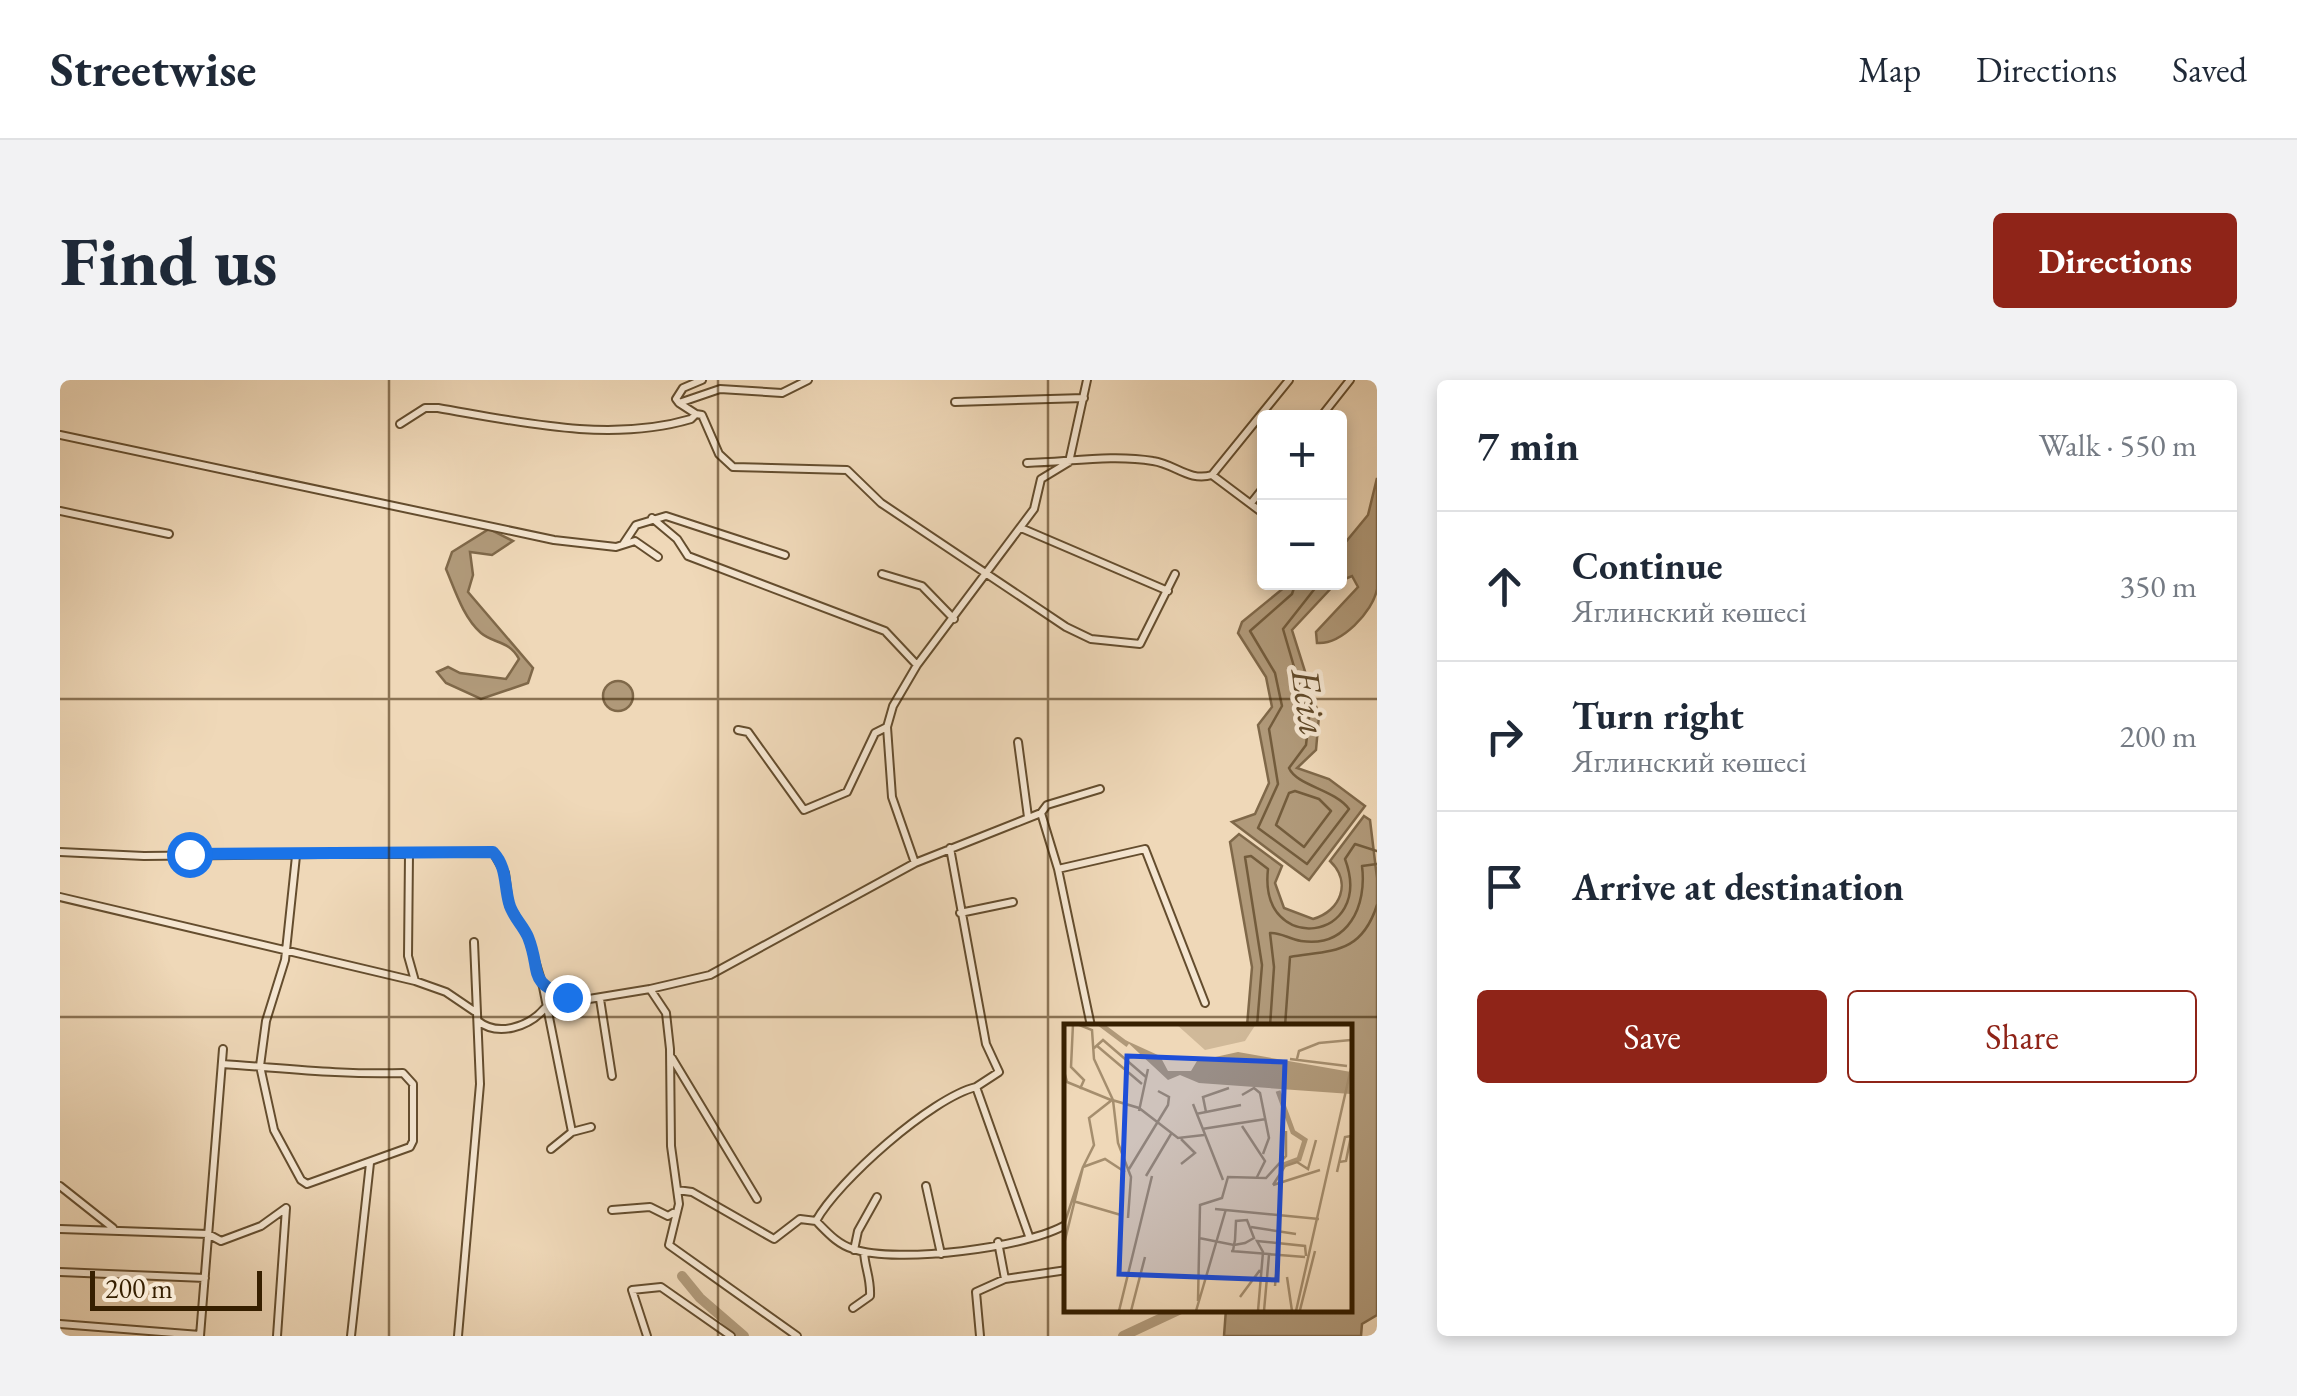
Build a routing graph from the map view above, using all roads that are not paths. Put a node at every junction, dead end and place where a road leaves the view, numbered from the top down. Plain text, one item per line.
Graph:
1 (702, 380) edge
2 (808, 380) edge
3 (1087, 380) edge
4 (1290, 380) edge
5 (1350, 380) edge
6 (1084, 398) junction
7 (954, 402) dead end
8 (679, 403) junction
9 (1326, 410) edge
10 (696, 414) junction
11 (400, 424) dead end
12 (60, 436) edge
13 (1069, 462) junction
14 (1028, 463) dead end
15 (1212, 475) junction
16 (1257, 496) edge
17 (1252, 502) junction
18 (1257, 507) edge
19 (60, 511) edge
20 (652, 518) junction
21 (1021, 528) junction
22 (169, 534) dead end
23 (623, 545) junction
24 (785, 554) dead end
25 (658, 557) dead end
26 (882, 574) dead end
27 (986, 574) junction
28 (1175, 574) dead end
29 (1168, 591) junction
30 (954, 619) junction
31 (918, 665) junction
32 (887, 727) junction
33 (738, 730) dead end
34 (1018, 742) dead end
35 (1100, 789) dead end
36 (1041, 813) junction
37 (1028, 818) junction
38 (950, 848) junction
39 (62, 852) edge
40 (410, 854) junction
41 (296, 856) junction
42 (916, 863) junction
43 (60, 864) edge
44 (1058, 868) junction
45 (60, 896) edge
46 (1013, 902) dead end
47 (960, 913) junction
48 (474, 942) dead end
49 (284, 952) junction
50 (414, 981) junction
51 (543, 987) junction
52 (650, 989) junction
53 (600, 999) junction
54 (1205, 1003) dead end
55 (545, 1008) junction
56 (474, 1011) junction
57 (478, 1020) junction
58 (1091, 1024) edge
59 (223, 1050) dead end
60 (671, 1057) junction
61 (222, 1064) junction
62 (260, 1066) junction
63 (612, 1076) dead end
64 (976, 1088) junction
65 (591, 1127) dead end
66 (572, 1132) junction
67 (551, 1149) dead end
68 (370, 1163) junction
69 (60, 1186) edge
70 (926, 1186) dead end
71 (677, 1190) junction
72 (877, 1197) dead end
73 (757, 1199) dead end
74 (612, 1210) dead end
75 (674, 1213) junction
76 (816, 1221) junction
77 (1064, 1225) edge
78 (60, 1228) edge
79 (114, 1229) junction
80 (208, 1234) junction
81 (1030, 1236) junction
82 (998, 1242) junction
83 (854, 1250) junction
84 (864, 1252) junction
85 (941, 1254) junction
86 (1064, 1270) edge
87 (60, 1272) edge
88 (205, 1278) junction
89 (1005, 1278) junction
90 (853, 1308) dead end
91 (60, 1324) edge
92 (200, 1335) edge
93 (277, 1336) edge
94 (351, 1336) edge
95 (458, 1336) edge
96 (647, 1336) edge
97 (730, 1336) edge
98 (797, 1336) edge
99 (980, 1336) edge

1 - 8 street
2 - 8 street
3 - 6 street
4 - 15 street
5 - 9 street
6 - 7 street
6 - 13 street
8 - 10 street
10 - 11 street
10 - 27 street
12 - 23 street
13 - 14 street
13 - 15 street
13 - 21 street
15 - 17 street
16 - 17 street
17 - 18 street
19 - 22 street
20 - 23 street
20 - 24 street
20 - 31 street
21 - 27 street
21 - 29 street
23 - 25 street
26 - 30 street
27 - 29 street
27 - 30 street
28 - 29 street
30 - 31 street
31 - 32 street
32 - 33 street
32 - 42 street
34 - 37 street
35 - 36 street
36 - 37 street
36 - 44 street
37 - 38 street
38 - 42 street
38 - 47 street
39 - 41 street
39 - 43 street
40 - 41 street
40 - 50 street
40 - 51 street
41 - 49 street
42 - 52 street
44 - 54 street
44 - 58 street
45 - 49 street
46 - 47 street
47 - 64 street
48 - 56 street
49 - 50 street
49 - 62 street
50 - 56 street
51 - 53 street
51 - 55 street
52 - 53 street
52 - 60 street
53 - 63 street
55 - 57 street
55 - 66 street
56 - 57 street
57 - 95 street
59 - 61 street
60 - 71 street
60 - 73 street
61 - 62 street
61 - 80 street
62 - 68 street
62 - 68 street
64 - 76 street
64 - 81 street
65 - 66 street
66 - 67 street
68 - 94 street
69 - 79 street
70 - 85 street
71 - 75 street
71 - 76 street
72 - 83 street
74 - 75 street
75 - 98 street
76 - 83 street
77 - 81 street
78 - 79 street
79 - 80 street
80 - 88 street
80 - 93 street
81 - 82 street
82 - 85 street
82 - 89 street
83 - 84 street
84 - 85 street
84 - 90 street
86 - 89 street
87 - 88 street
88 - 92 street
89 - 99 street
91 - 92 street
96 - 97 street

